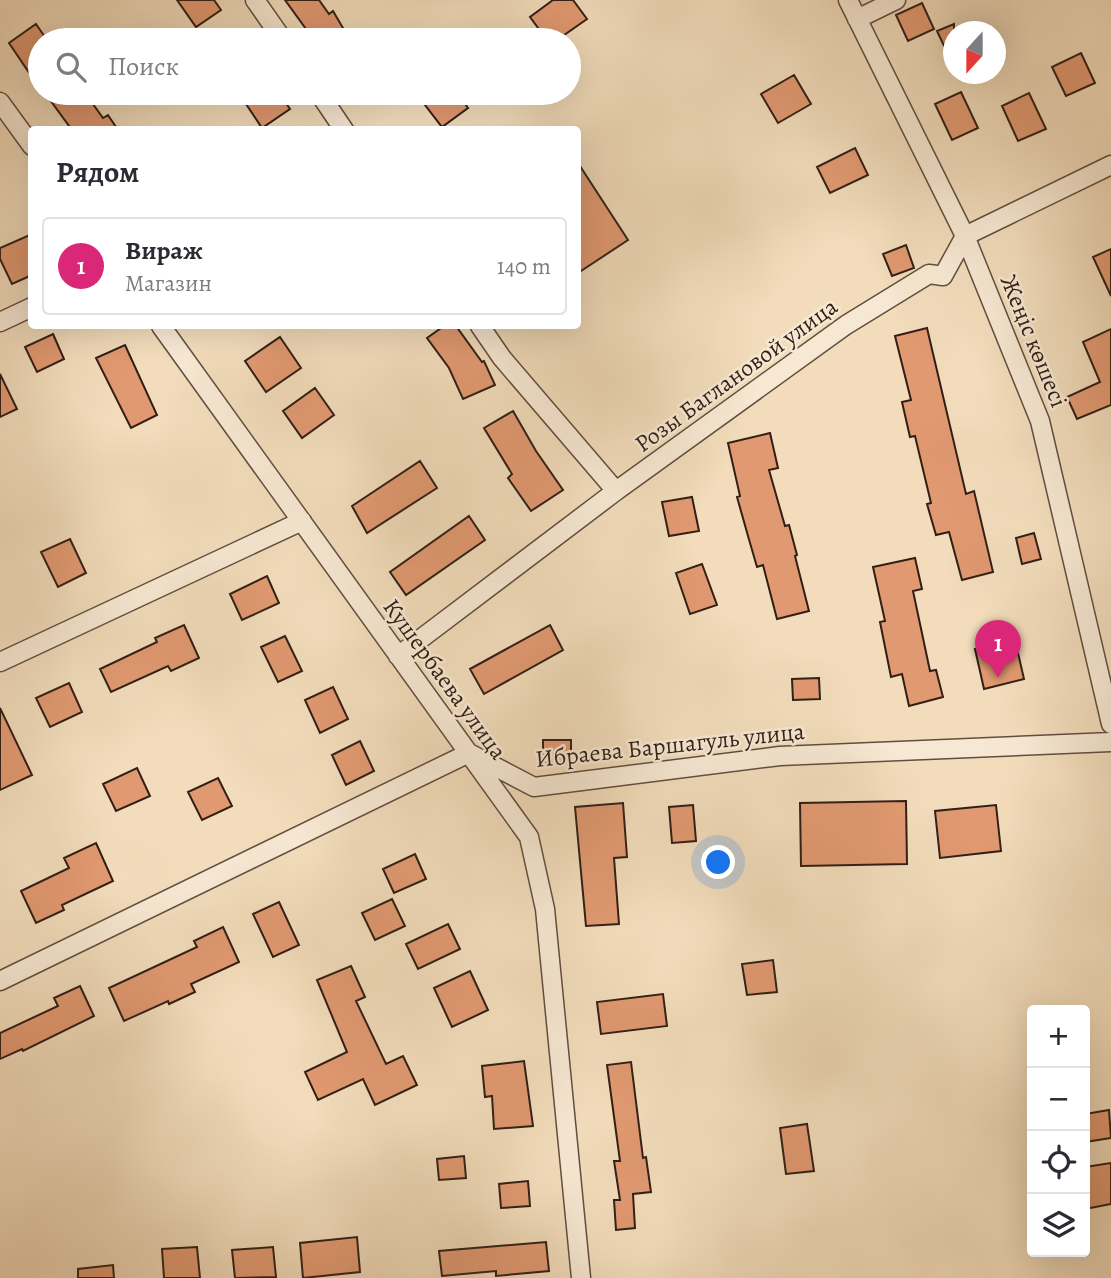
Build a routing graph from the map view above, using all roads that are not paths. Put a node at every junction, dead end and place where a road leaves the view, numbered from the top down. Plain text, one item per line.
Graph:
1 (255, 0) edge
2 (848, 0) edge
3 (896, 0) edge
4 (857, 19) junction
5 (275, 28) edge
6 (0, 102) edge
7 (327, 105) edge
8 (341, 126) edge
9 (28, 140) edge
10 (1111, 165) edge
11 (965, 236) junction
12 (28, 309) edge
13 (0, 322) edge
14 (163, 329) edge
15 (482, 329) edge
16 (616, 491) junction
17 (302, 522) junction
18 (398, 656) junction
19 (0, 662) edge
20 (1111, 724) edge
21 (1111, 742) edge
22 (469, 753) junction
23 (0, 981) edge
24 (581, 1278) edge

1 - 5 street
2 - 4 street, Жеңіс көшесі
3 - 4 street
4 - 11 street, Жеңіс көшесі
6 - 9 street
7 - 8 street
10 - 11 street
11 - 16 street, Розы Баглановой улица
11 - 20 street, Жеңіс көшесі
12 - 13 street
14 - 17 street, Кушербаева улица
15 - 16 street
16 - 18 street, Розы Баглановой улица
17 - 18 street, Кушербаева улица
17 - 19 street
18 - 22 street, Кушербаева улица
21 - 22 street, Ибраева Баршагуль улица
22 - 23 street
22 - 24 street, Кушербаева улица

